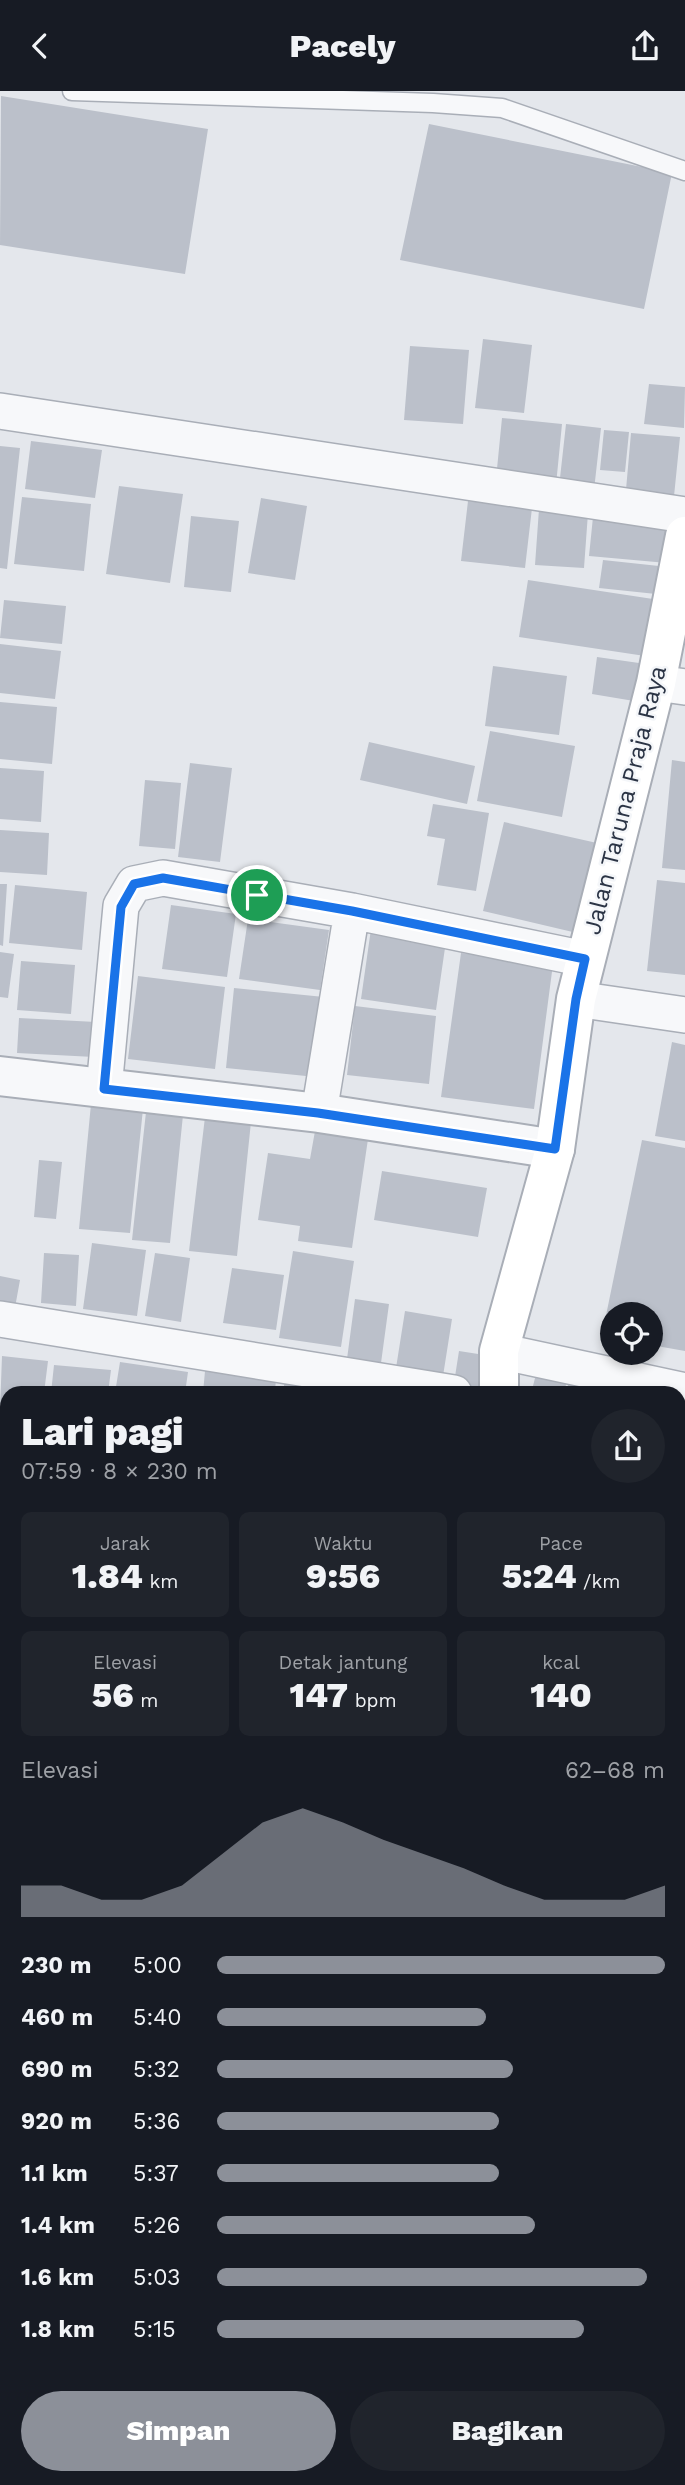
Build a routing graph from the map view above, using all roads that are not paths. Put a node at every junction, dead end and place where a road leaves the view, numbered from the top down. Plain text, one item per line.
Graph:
1 (72, 91) edge
2 (685, 171) edge
3 (0, 411) edge
4 (685, 515) edge
5 (685, 536) edge
6 (670, 685) edge
7 (352, 911) junction
8 (585, 959) junction
9 (576, 999) junction
10 (685, 1015) edge
11 (0, 1076) edge
12 (104, 1089) junction
13 (318, 1113) junction
14 (555, 1149) junction
15 (0, 1319) edge
16 (499, 1351) junction
17 (411, 1386) edge
18 (499, 1386) edge
19 (662, 1386) edge

1 - 2 lane
3 - 4 street
5 - 6 main road, Jalan Taruna Praja Raya
6 - 8 main road, Jalan Taruna Praja Raya
7 - 8 street
7 - 12 street
7 - 13 street
8 - 9 main road, Jalan Taruna Praja Raya
9 - 10 street
9 - 14 main road, Jalan Taruna Praja Raya
11 - 12 street
12 - 13 street
13 - 14 street
14 - 16 main road, Jalan Taruna Praja Raya
15 - 17 street
16 - 18 main road, Jalan Taruna Praja Raya
16 - 19 street

